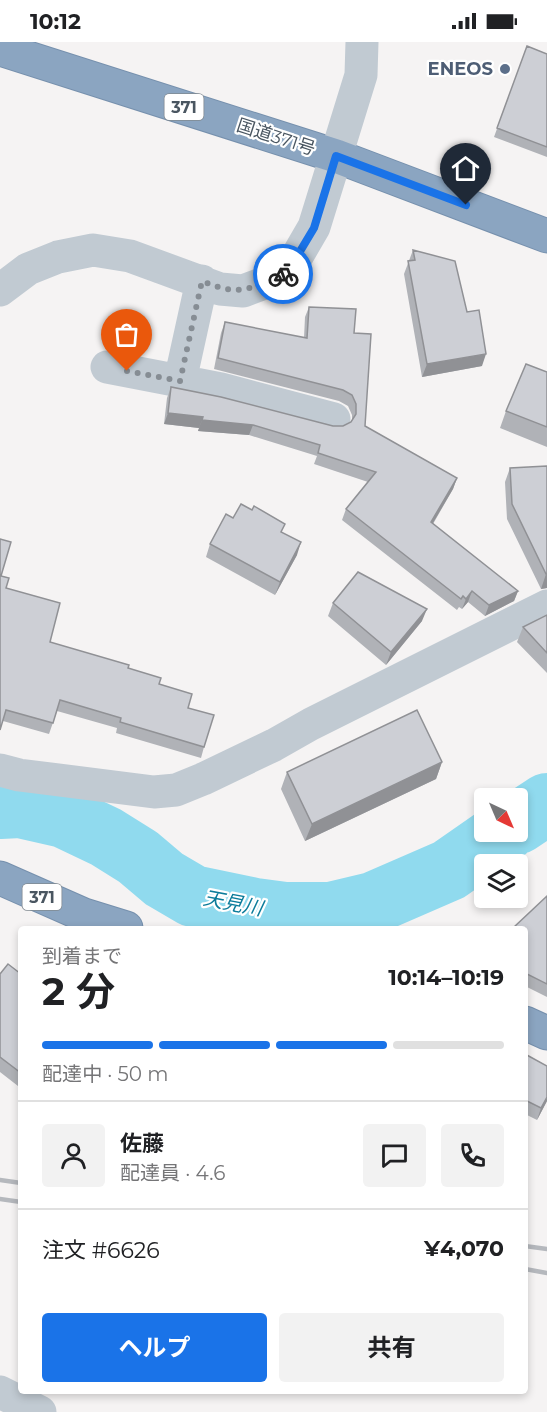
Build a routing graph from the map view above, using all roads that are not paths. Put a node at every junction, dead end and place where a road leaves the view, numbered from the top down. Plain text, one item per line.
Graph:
1 (362, 42) edge
2 (0, 49) edge
3 (336, 156) junction
4 (547, 236) edge
5 (202, 281) junction
6 (0, 290) edge
7 (107, 367) dead end
8 (180, 381) junction
9 (334, 419) dead end
10 (547, 606) edge
11 (0, 770) edge
12 (0, 878) edge
13 (120, 926) edge
14 (528, 1024) edge
15 (547, 1033) edge
16 (0, 1392) edge
17 (40, 1412) edge

1 - 3 street
2 - 3 highway, 国道371号 / 371
3 - 4 highway, 国道371号 / 371
3 - 5 street
5 - 6 street
5 - 8 street
7 - 8 street
8 - 9 street
10 - 11 street
12 - 13 highway, 371
14 - 15 highway
16 - 17 street

